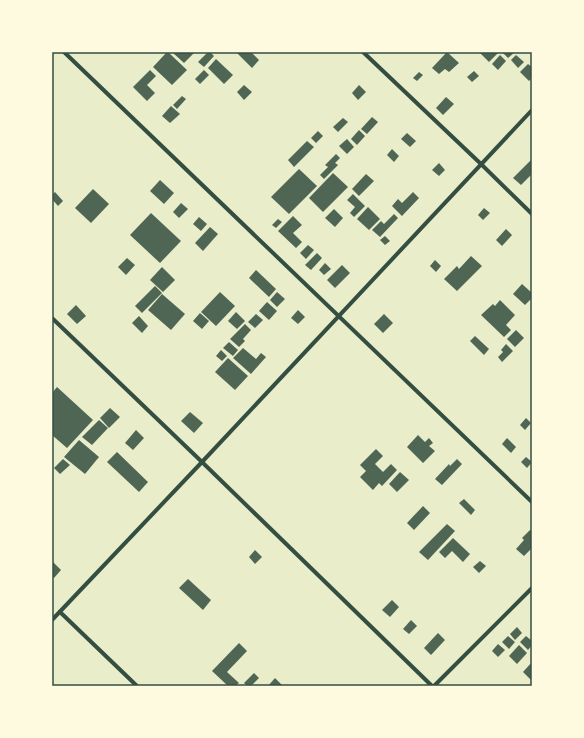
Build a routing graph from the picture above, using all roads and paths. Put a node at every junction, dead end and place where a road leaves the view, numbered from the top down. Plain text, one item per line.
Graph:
1 (64, 52) edge
2 (363, 52) edge
3 (532, 110) edge
4 (481, 164) junction
5 (532, 214) edge
6 (338, 316) junction
7 (52, 318) edge
8 (202, 462) junction
9 (532, 502) edge
10 (532, 588) edge
11 (60, 612) junction
12 (52, 620) edge
13 (137, 686) edge
14 (433, 686) edge

1 - 6 street
2 - 4 street
3 - 4 street
4 - 5 street
4 - 6 street
6 - 8 street
6 - 9 street
7 - 8 street
8 - 11 street
8 - 14 street
10 - 14 street
11 - 12 street
11 - 13 street

